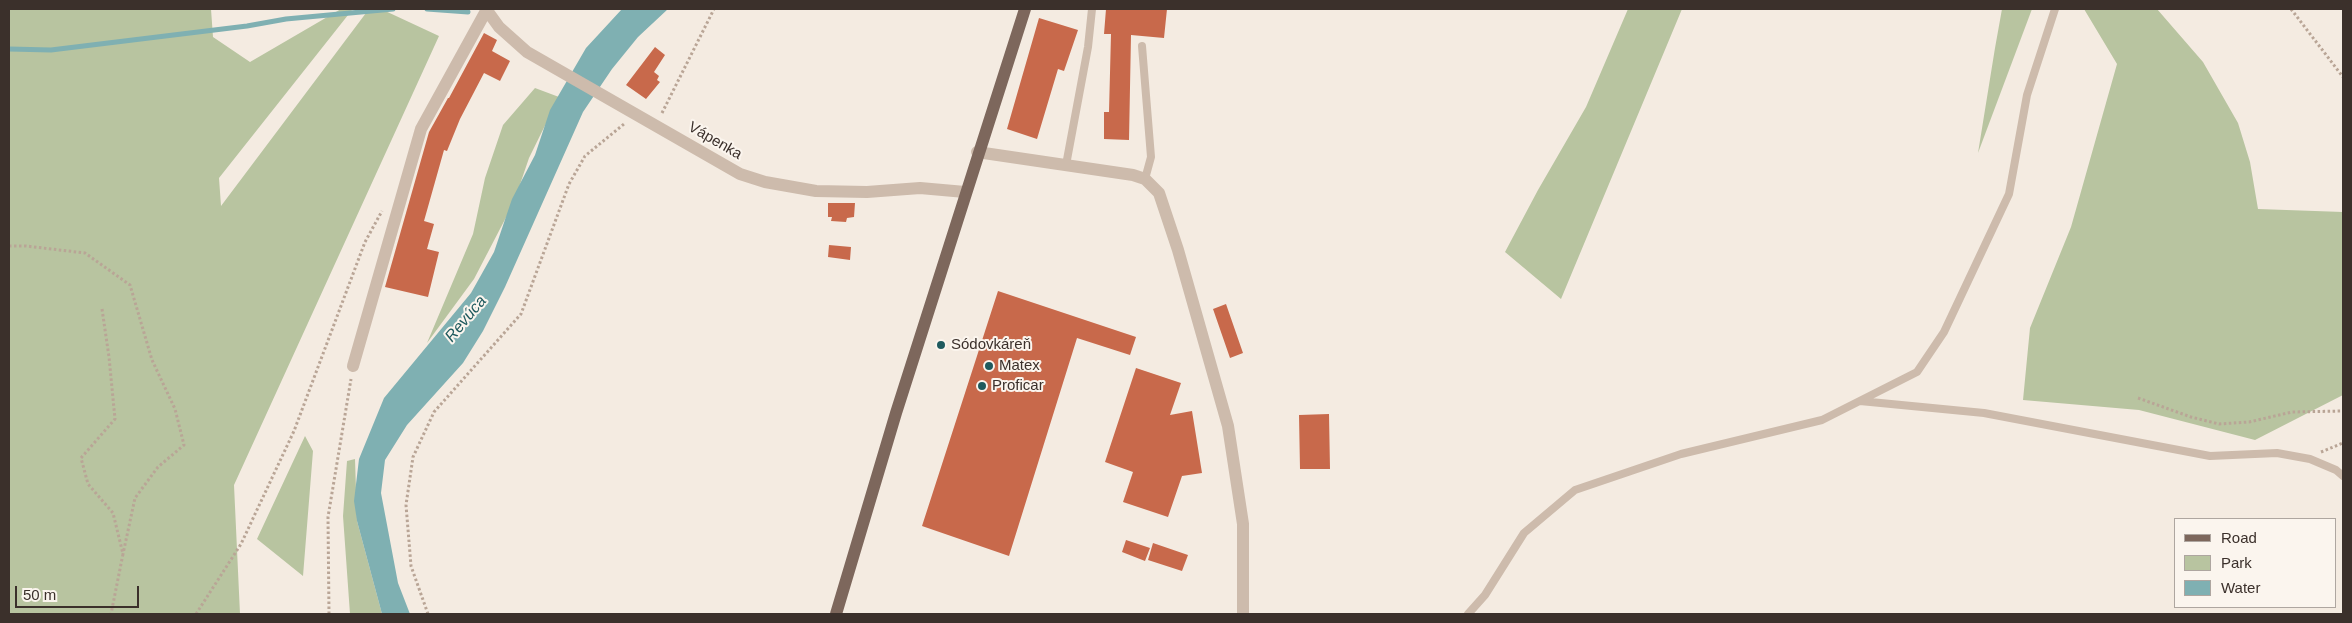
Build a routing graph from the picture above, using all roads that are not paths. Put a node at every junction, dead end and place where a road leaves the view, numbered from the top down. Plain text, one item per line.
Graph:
1 (1025, 9) edge
2 (1092, 9) edge
3 (2055, 9) edge
4 (486, 10) edge
5 (1142, 46) dead end
6 (977, 152) junction
7 (1066, 165) junction
8 (1145, 179) junction
9 (965, 192) junction
10 (354, 366) road end
11 (1860, 401) junction
12 (2343, 476) edge
13 (836, 614) edge
14 (1242, 614) edge
15 (1468, 614) edge

1 - 6 main road
2 - 7 lane
3 - 11 lane
4 - 9 street, Vápenka
4 - 10 street, Vápenka
5 - 8 lane
6 - 7 street
6 - 9 main road
7 - 8 street
8 - 14 street
9 - 13 main road
11 - 12 lane
11 - 15 lane

